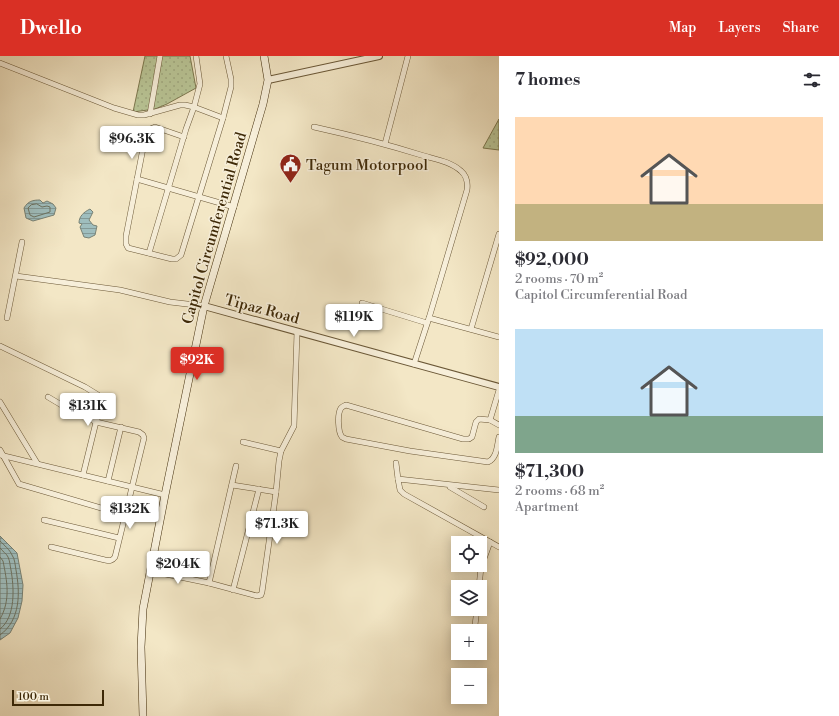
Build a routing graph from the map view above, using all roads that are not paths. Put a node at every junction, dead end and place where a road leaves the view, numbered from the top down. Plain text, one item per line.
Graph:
1 (160, 56) edge
2 (196, 56) edge
3 (226, 56) edge
4 (264, 56) edge
5 (379, 56) edge
6 (408, 56) edge
7 (0, 63) edge
8 (268, 80) junction
9 (194, 107) junction
10 (150, 114) junction
11 (223, 118) junction
12 (314, 127) dead end
13 (184, 137) junction
14 (385, 144) junction
15 (137, 179) junction
16 (169, 188) junction
17 (198, 197) junction
18 (234, 207) junction
19 (499, 234) edge
20 (22, 242) dead end
21 (150, 253) junction
22 (16, 276) junction
23 (362, 303) dead end
24 (204, 306) junction
25 (7, 318) dead end
26 (428, 320) junction
27 (471, 329) junction
28 (297, 332) junction
29 (499, 337) edge
30 (0, 346) edge
31 (414, 364) junction
32 (499, 388) edge
33 (48, 397) dead end
34 (0, 402) edge
35 (490, 420) junction
36 (96, 422) junction
37 (499, 425) edge
38 (121, 427) junction
39 (499, 437) edge
40 (243, 442) dead end
41 (0, 450) edge
42 (280, 451) junction
43 (2, 456) edge
44 (37, 463) junction
45 (396, 463) dead end
46 (236, 466) dead end
47 (83, 475) junction
48 (398, 479) junction
49 (108, 481) junction
50 (232, 485) junction
51 (448, 485) junction
52 (133, 487) junction
53 (259, 489) junction
54 (499, 490) edge
55 (276, 492) junction
56 (165, 495) junction
57 (484, 507) dead end
58 (125, 515) junction
59 (44, 520) dead end
60 (119, 538) junction
61 (490, 542) junction
62 (51, 547) dead end
63 (499, 547) edge
64 (151, 571) junction
65 (480, 580) edge
66 (209, 583) junction
67 (233, 590) junction
68 (143, 716) edge

1 - 10 street
2 - 9 street
3 - 11 street
4 - 8 main road, Capitol Circumferential Road
5 - 8 street
6 - 14 street
7 - 10 street
8 - 18 main road, Capitol Circumferential Road
9 - 10 street
9 - 11 street
9 - 13 street
11 - 17 street
12 - 14 street
13 - 15 street
13 - 16 street
14 - 26 street
15 - 16 street
15 - 21 street
16 - 17 street
16 - 21 street
17 - 18 street
17 - 21 street
18 - 24 main road, Capitol Circumferential Road
19 - 27 street
20 - 22 street
22 - 24 street
22 - 25 street
23 - 26 street
24 - 28 street, Tipaz Road
24 - 56 main road, Capitol Circumferential Road
26 - 27 street
26 - 31 street
27 - 29 street
28 - 31 street, Tipaz Road
28 - 42 street
30 - 36 street
31 - 32 street, Tipaz Road
32 - 35 street
33 - 36 street
34 - 44 street
35 - 37 street
35 - 39 street
36 - 38 street
36 - 47 street
38 - 49 street
38 - 52 street
40 - 42 street
41 - 43 street
42 - 55 street
43 - 44 street
43 - 58 street
44 - 47 street
45 - 48 street
46 - 50 street
47 - 49 street
48 - 51 street
48 - 61 street
49 - 52 street
50 - 53 street
50 - 66 street
51 - 54 street
51 - 57 street
52 - 56 street
52 - 58 street
53 - 55 street
53 - 67 street
55 - 67 street
56 - 64 main road, Capitol Circumferential Road
58 - 60 street
59 - 60 street
60 - 62 street
61 - 63 street
61 - 65 street
64 - 66 street
64 - 68 main road, Capitol Circumferential Road
66 - 67 street

